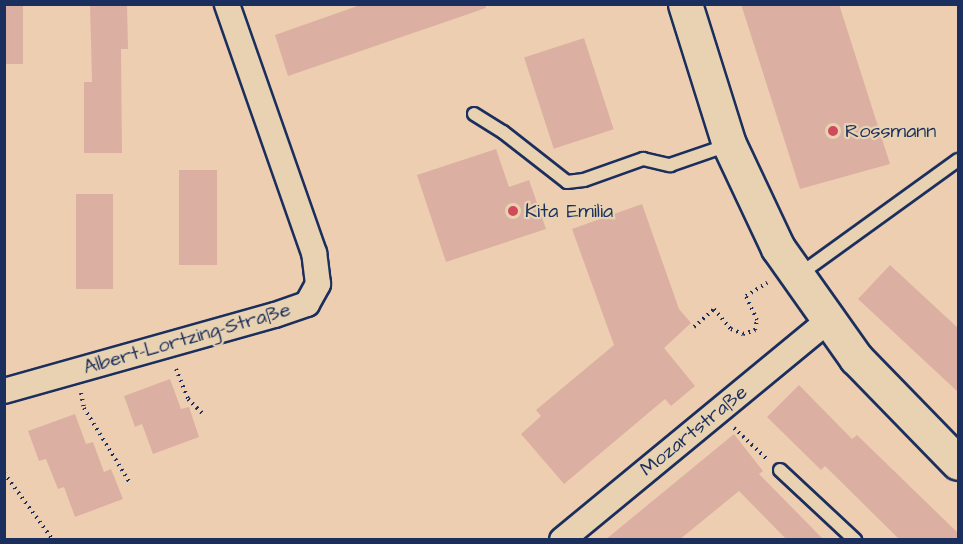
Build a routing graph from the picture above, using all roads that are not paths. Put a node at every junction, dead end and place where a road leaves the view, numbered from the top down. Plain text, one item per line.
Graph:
1 (226, 4) edge
2 (685, 4) edge
3 (474, 114) dead end
4 (729, 144) junction
5 (958, 160) edge
6 (794, 272) junction
7 (826, 322) junction
8 (4, 392) edge
9 (958, 463) edge
10 (780, 470) road end
11 (561, 540) edge
12 (855, 540) edge

1 - 8 street, Albert-Lortzing-Straße
2 - 4 main road
3 - 4 lane
4 - 6 main road
5 - 6 lane
6 - 7 main road
7 - 9 main road
7 - 11 street, Mozartstraße
10 - 12 lane

